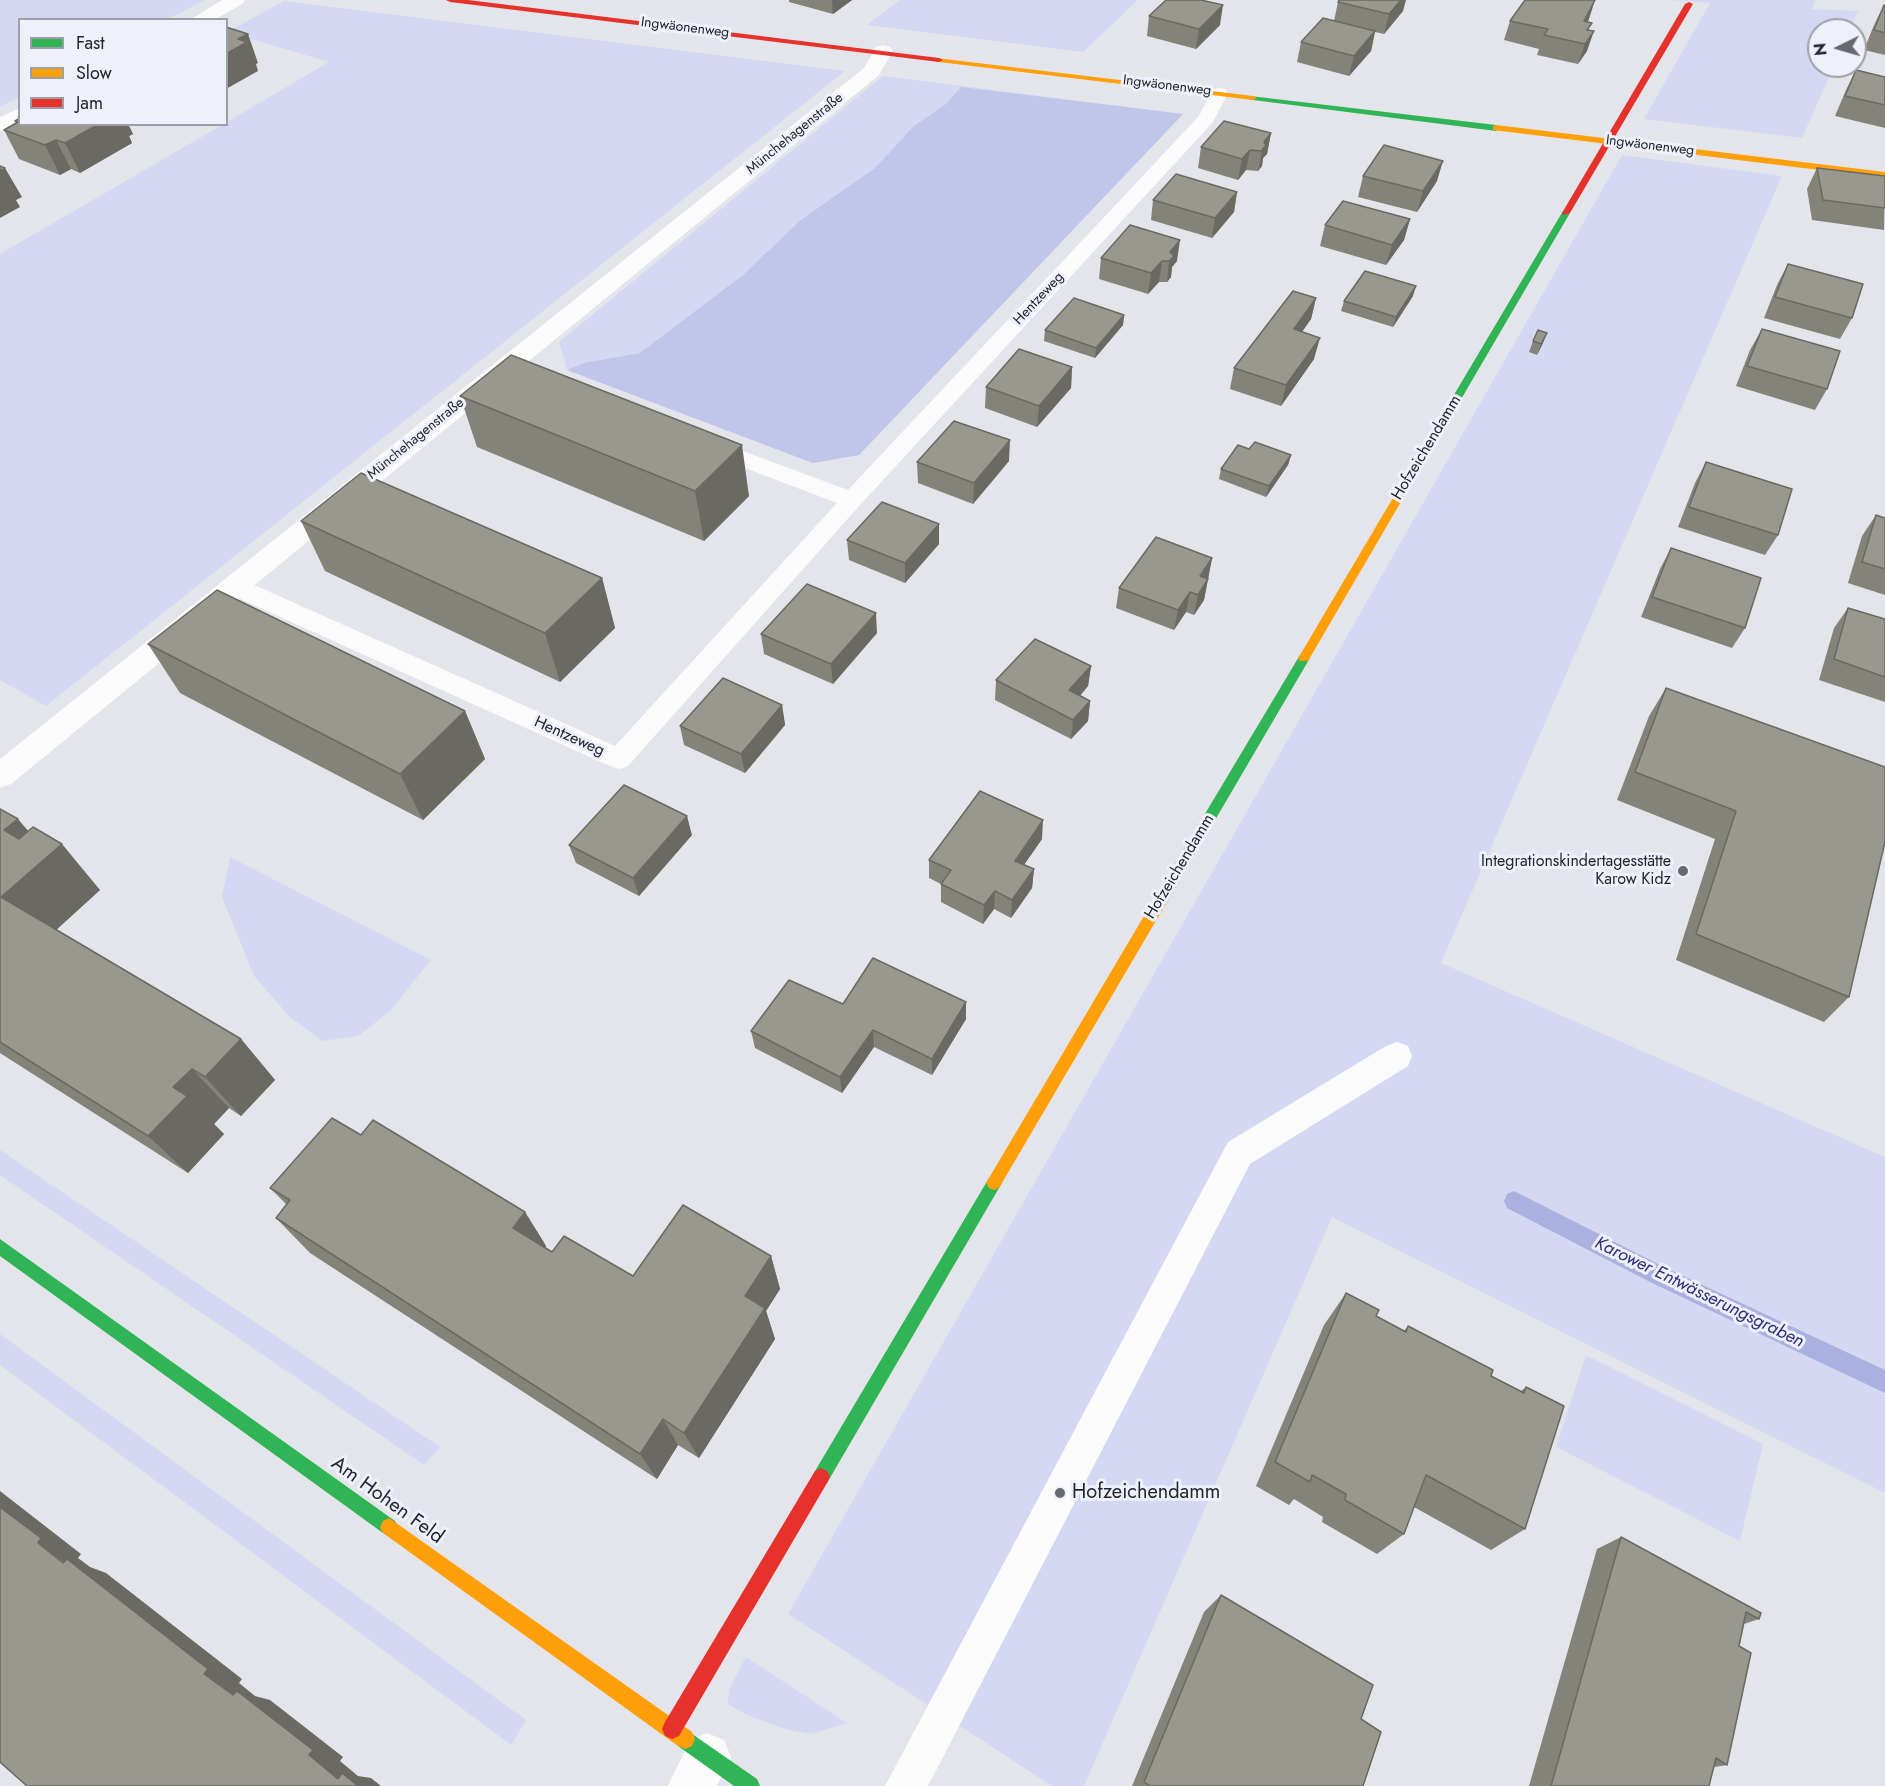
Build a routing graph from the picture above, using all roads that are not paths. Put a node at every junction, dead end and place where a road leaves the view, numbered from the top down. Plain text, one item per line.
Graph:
1 (236, 0) edge
2 (450, 0) edge
3 (1689, 4) dead end
4 (203, 18) edge
5 (883, 51) junction
6 (1219, 93) junction
7 (18, 115) edge
8 (0, 125) edge
9 (1608, 141) junction
10 (1885, 175) edge
11 (689, 439) edge
12 (852, 500) junction
13 (234, 586) junction
14 (0, 776) edge
15 (1397, 1056) dead end
16 (0, 1247) edge
17 (672, 1729) junction
18 (699, 1771) edge
19 (750, 1786) edge
20 (906, 1786) edge

1 - 4 street
2 - 5 street, Ingwäonenweg
3 - 9 street, Hofzeichendamm
5 - 6 street, Ingwäonenweg
5 - 13 street, Münchehagenstraße
6 - 9 street, Ingwäonenweg
6 - 12 lane, Hentzeweg
7 - 8 street
9 - 10 street, Ingwäonenweg
9 - 17 street, Hofzeichendamm
11 - 12 lane
12 - 13 lane, Hentzeweg
13 - 14 street, Münchehagenstraße
15 - 20 lane
16 - 17 street, Am Hohen Feld
17 - 18 street, Am Hohen Feld
18 - 19 street, Am Hohen Feld

